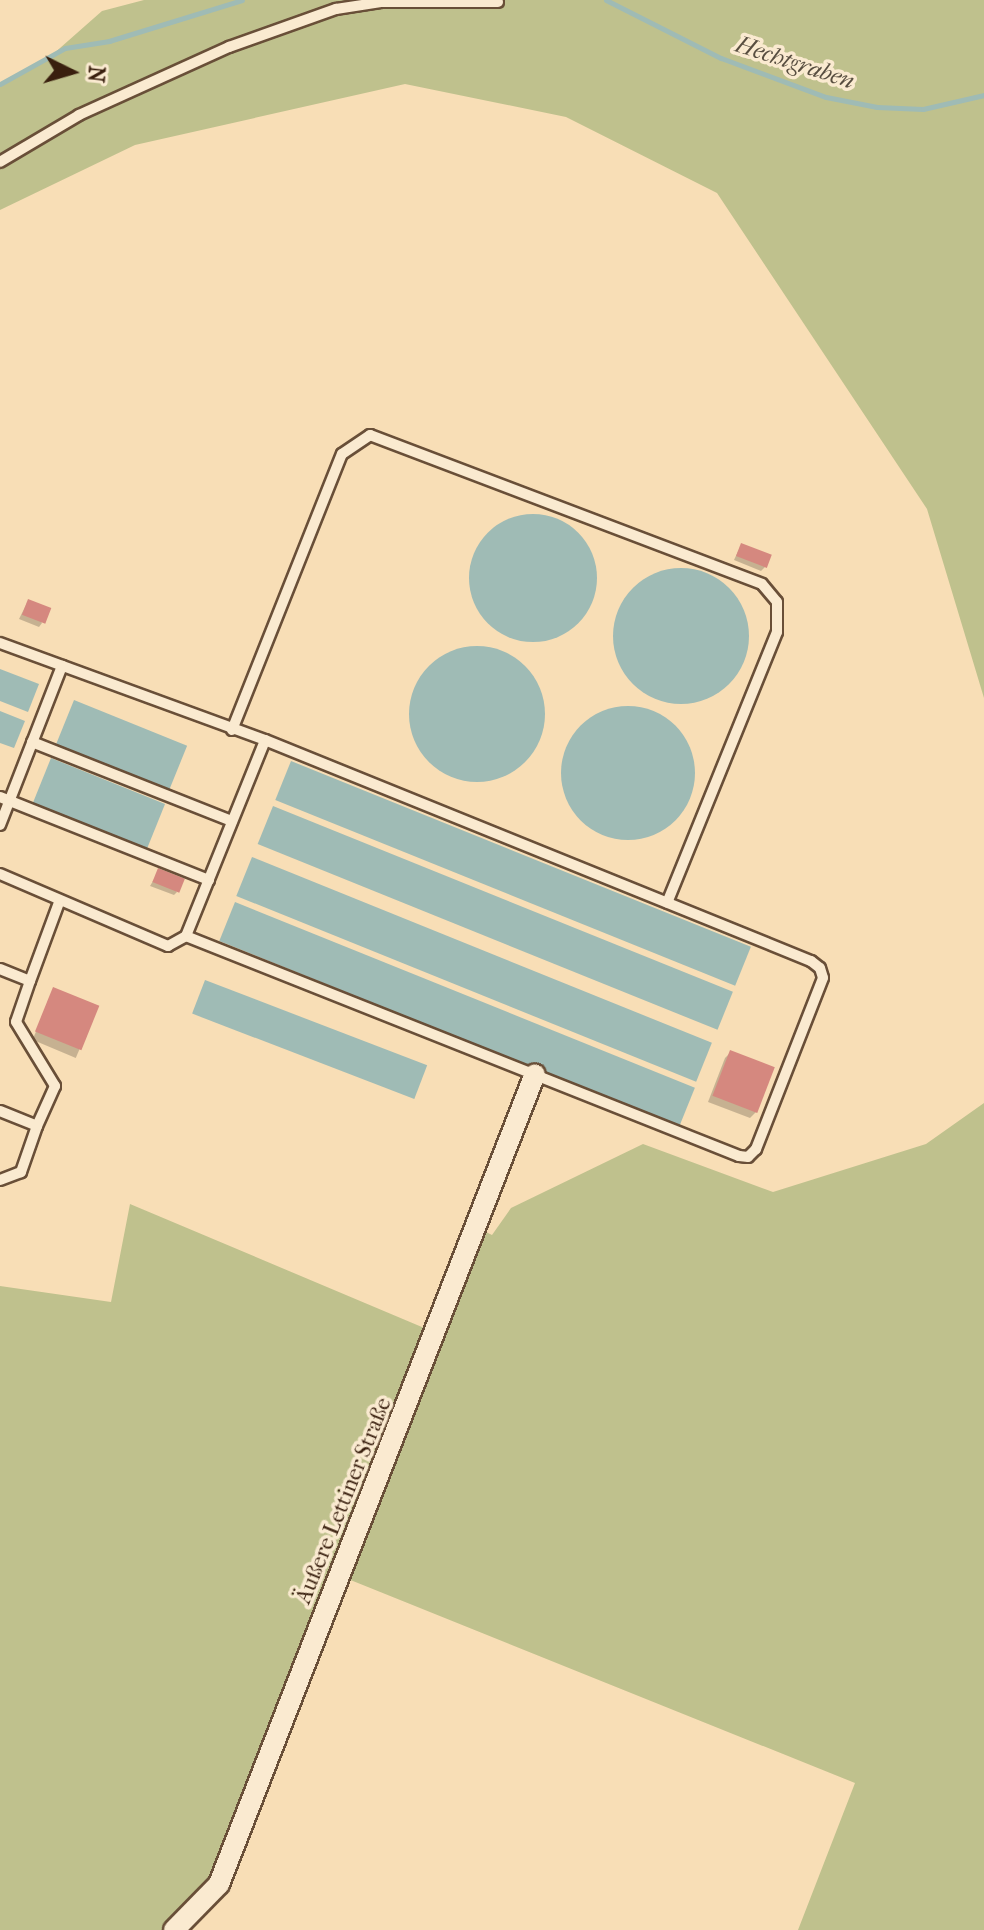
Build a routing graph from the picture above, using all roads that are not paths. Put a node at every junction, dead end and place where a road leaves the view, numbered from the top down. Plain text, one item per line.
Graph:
1 (498, 2) edge
2 (0, 162) edge
3 (0, 643) edge
4 (62, 666) junction
5 (232, 730) junction
6 (265, 740) junction
7 (32, 742) junction
8 (5, 799) edge
9 (232, 821) junction
10 (0, 825) edge
11 (0, 874) edge
12 (209, 880) junction
13 (60, 900) junction
14 (667, 903) junction
15 (186, 936) junction
16 (0, 969) edge
17 (30, 981) junction
18 (535, 1074) junction
19 (0, 1111) edge
20 (37, 1126) junction
21 (0, 1180) edge
22 (174, 1930) edge

1 - 2 lane
3 - 4 lane
4 - 5 lane
4 - 7 lane
5 - 6 lane
5 - 14 lane
6 - 9 lane
6 - 14 lane
7 - 8 lane
7 - 9 lane
8 - 10 lane
8 - 12 lane
9 - 12 lane
11 - 13 lane
12 - 15 lane
13 - 15 lane
13 - 17 lane
14 - 18 lane
15 - 18 lane
16 - 17 lane
17 - 20 lane
18 - 22 street, Äußere Lettiner Straße
19 - 20 lane
20 - 21 lane

